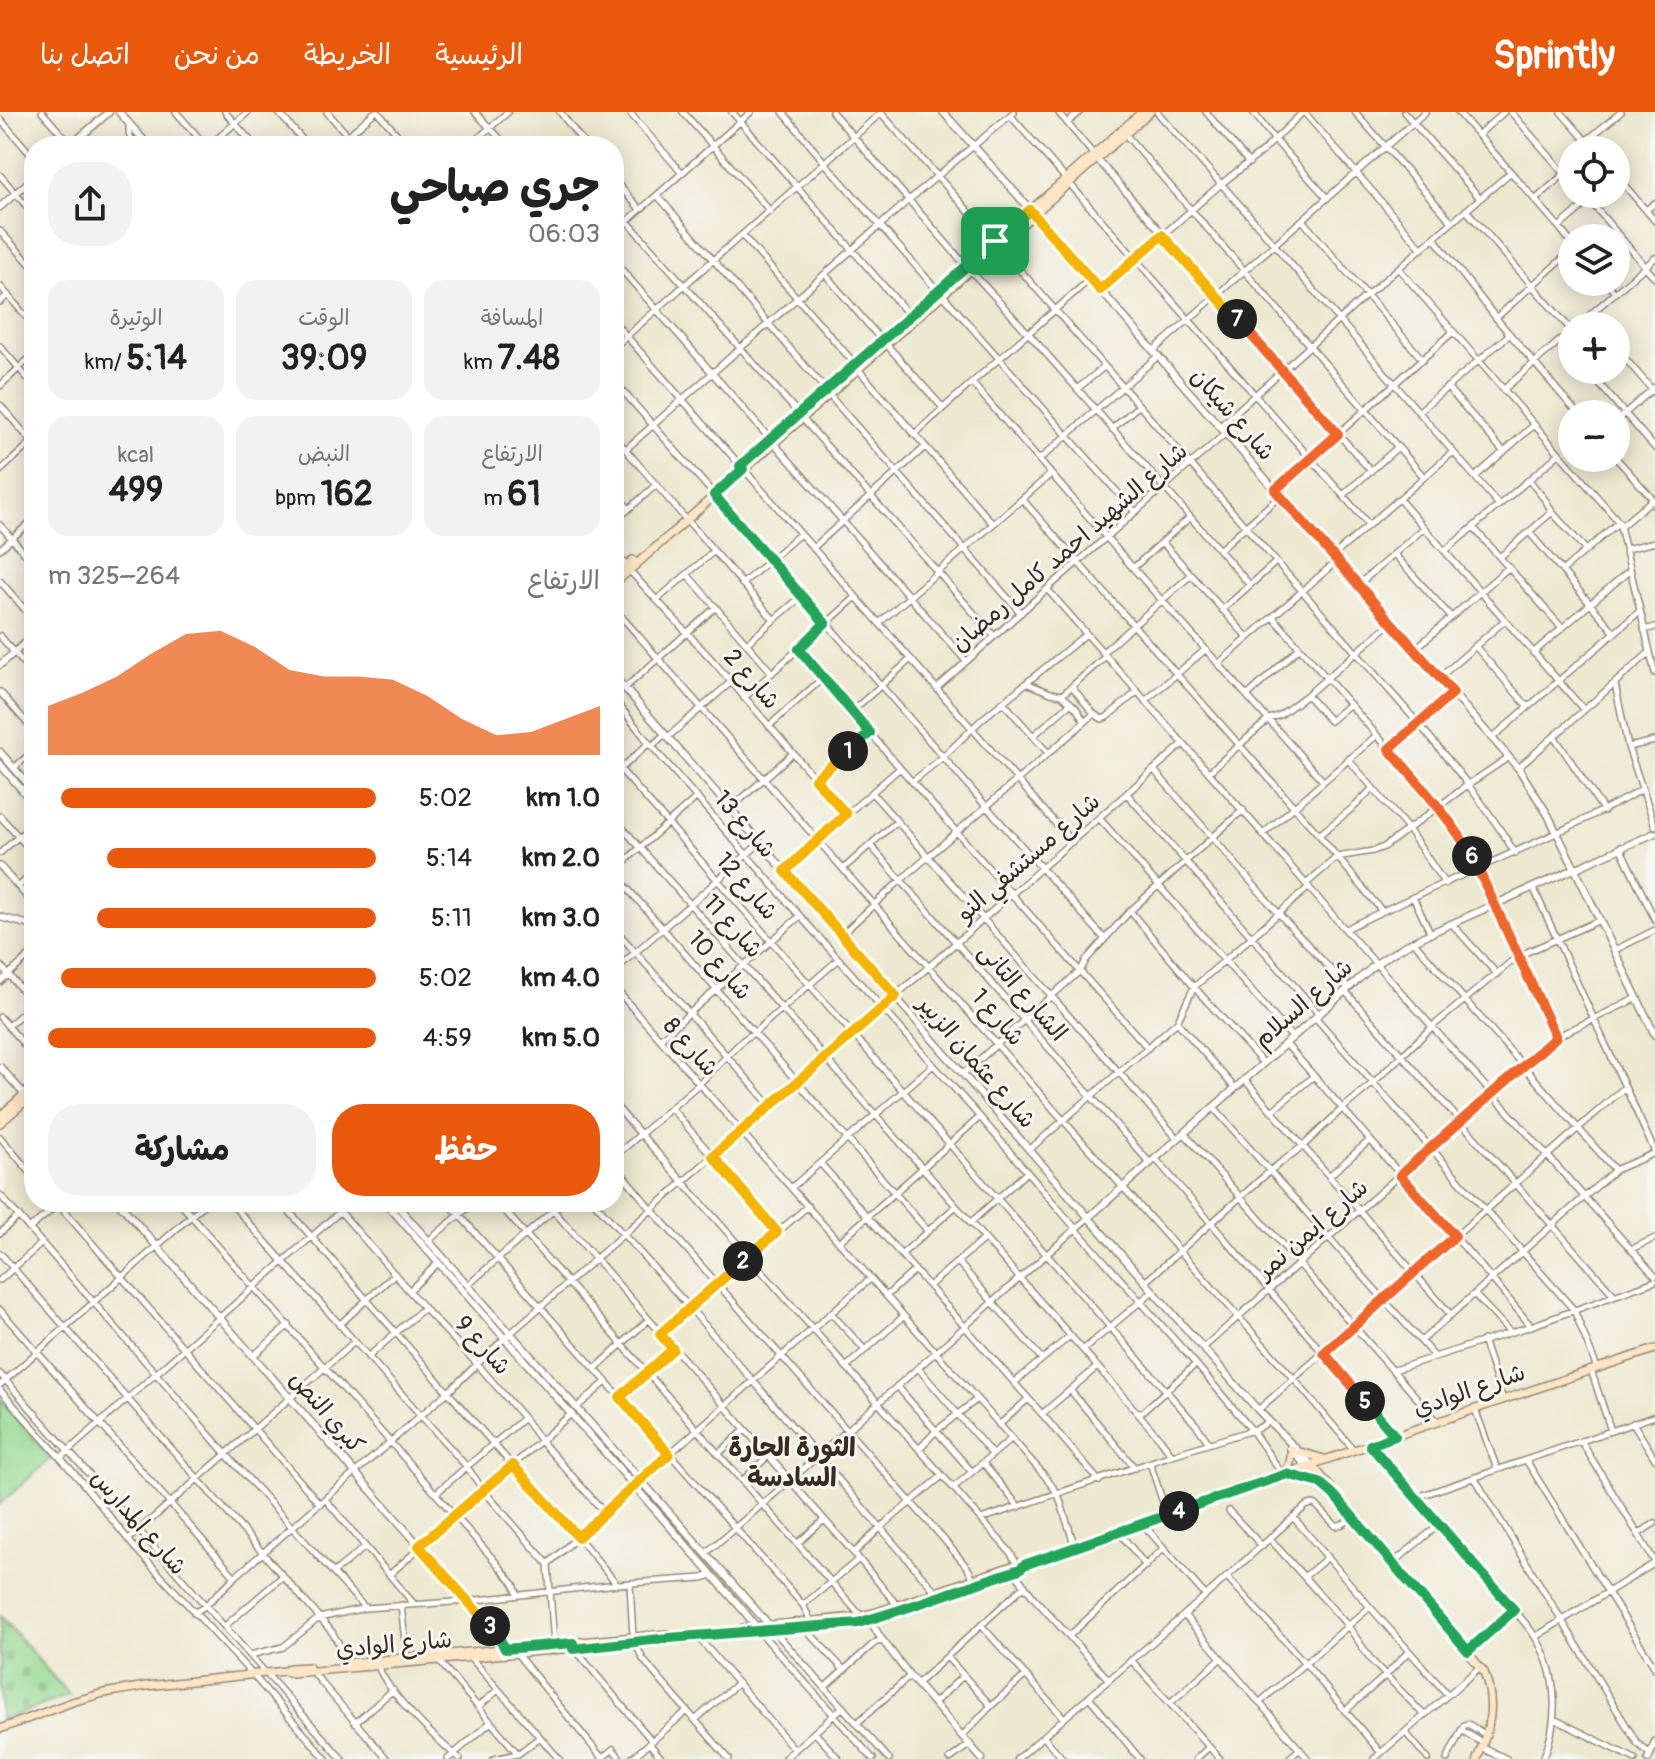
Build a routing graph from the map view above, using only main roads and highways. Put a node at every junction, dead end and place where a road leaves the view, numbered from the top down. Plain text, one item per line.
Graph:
1 (1142, 112) edge
2 (1150, 112) edge
3 (1095, 157) junction
4 (940, 293) junction
5 (884, 342) junction
6 (628, 568) junction
7 (624, 571) edge
8 (624, 573) edge
9 (24, 1102) edge
10 (24, 1103) edge
11 (0, 1116) edge
12 (0, 1123) edge
13 (1655, 1349) edge
14 (1328, 1459) junction
15 (1309, 1466) junction
16 (1285, 1475) junction
17 (1322, 1481) junction
18 (1017, 1569) junction
19 (772, 1627) junction
20 (758, 1629) junction
21 (634, 1640) junction
22 (573, 1646) junction
23 (285, 1671) junction
24 (0, 1729) edge
25 (1477, 1759) edge

1 - 3 main road
2 - 3 main road
3 - 4 main road
4 - 5 main road
4 - 5 main road
5 - 6 main road
6 - 7 main road
6 - 8 main road
9 - 11 main road
10 - 12 main road
13 - 14 main road, شارع الوادي
14 - 15 main road, شارع الوادي
14 - 16 main road
14 - 17 main road
15 - 16 main road, شارع الوادي
15 - 17 main road
16 - 17 main road
16 - 18 main road, شارع الوادي
17 - 25 main road
18 - 19 main road, شارع الوادي
18 - 19 main road, شارع الوادي
19 - 20 main road, شارع الوادي
20 - 21 main road, شارع الوادي
20 - 21 main road, شارع الوادي
21 - 22 main road, شارع الوادي
22 - 23 main road, شارع الوادي
22 - 23 main road, شارع الوادي
23 - 24 main road, شارع الوادي

